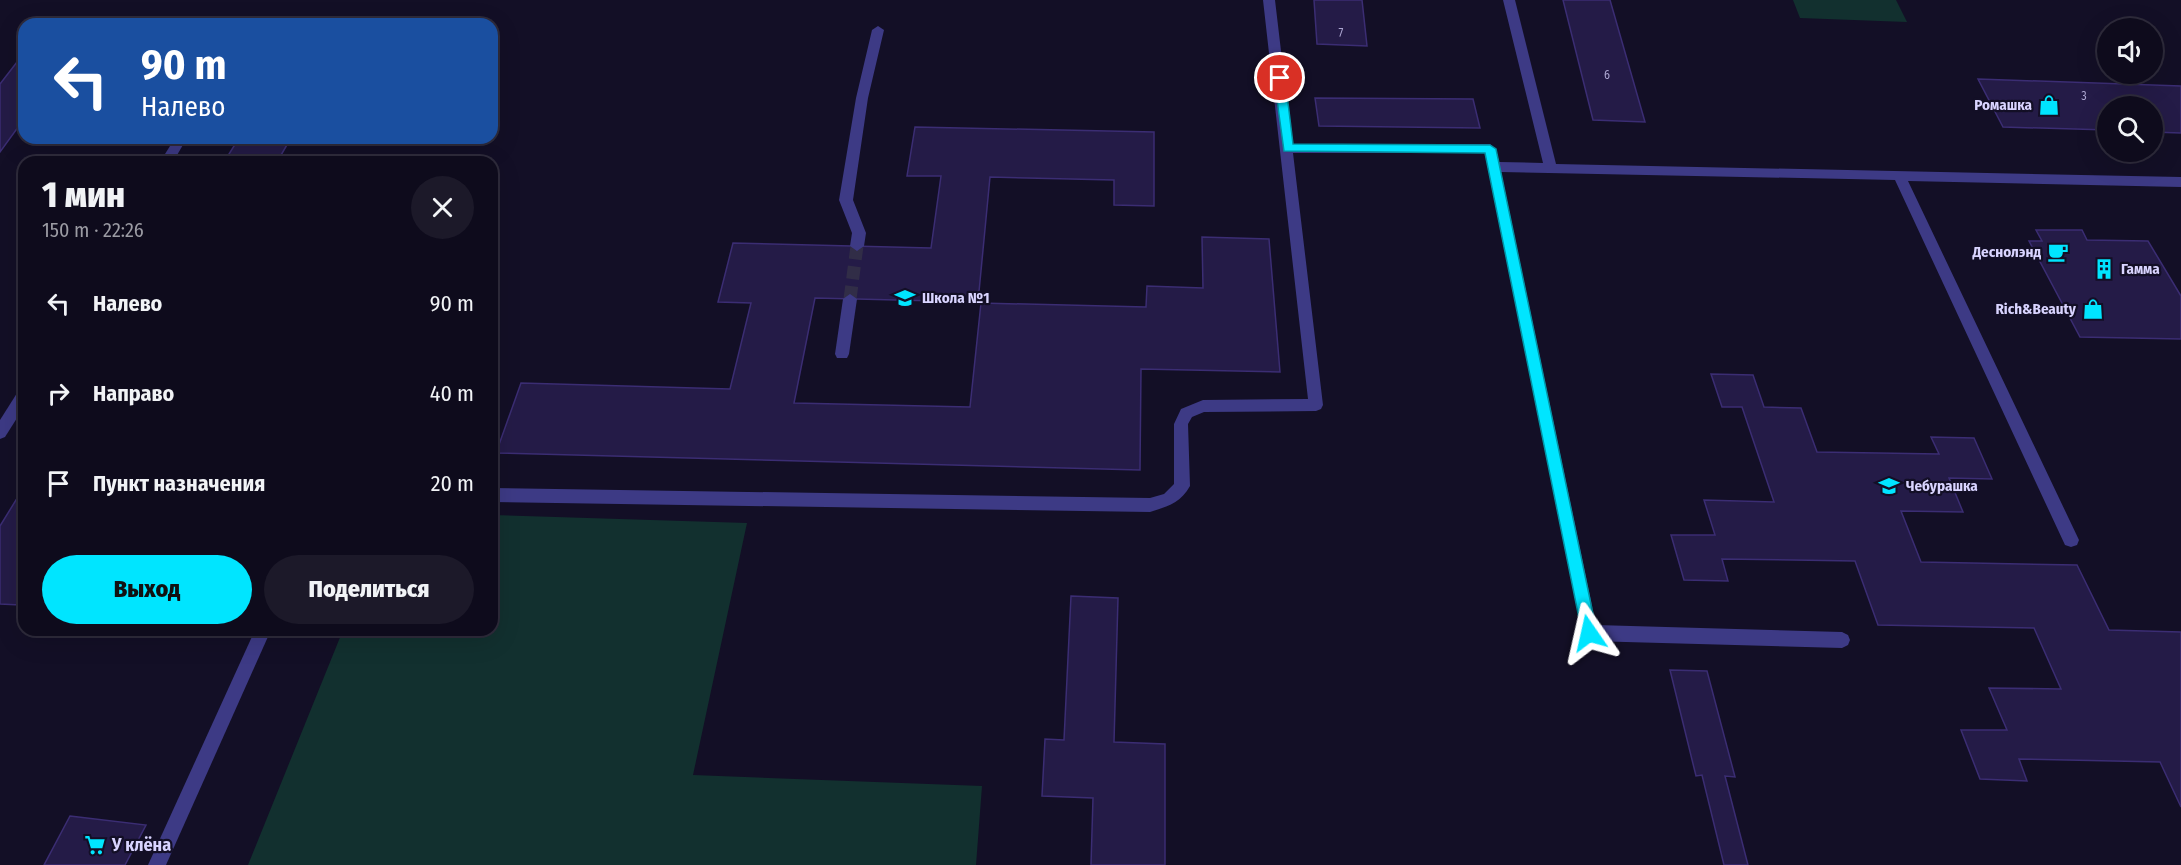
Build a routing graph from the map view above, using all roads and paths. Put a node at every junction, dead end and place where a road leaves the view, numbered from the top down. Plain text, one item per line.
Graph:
1 (1269, 0) edge
2 (1509, 0) edge
3 (878, 30) dead end
4 (1288, 148) junction
5 (1494, 166) junction
6 (1550, 167) junction
7 (1899, 175) junction
8 (2181, 182) edge
9 (857, 246) tunnel mouth
10 (850, 299) tunnel mouth
11 (842, 354) dead end
12 (18, 404) edge
13 (0, 433) edge
14 (498, 495) edge
15 (2071, 540) dead end
16 (260, 636) edge
17 (1842, 640) dead end
18 (157, 865) edge

1 - 4 street
2 - 6 street
3 - 9 street
4 - 5 street
4 - 14 street
5 - 6 street
5 - 17 street
6 - 7 street
7 - 8 street
7 - 15 street
10 - 11 street
12 - 13 street
16 - 18 street

